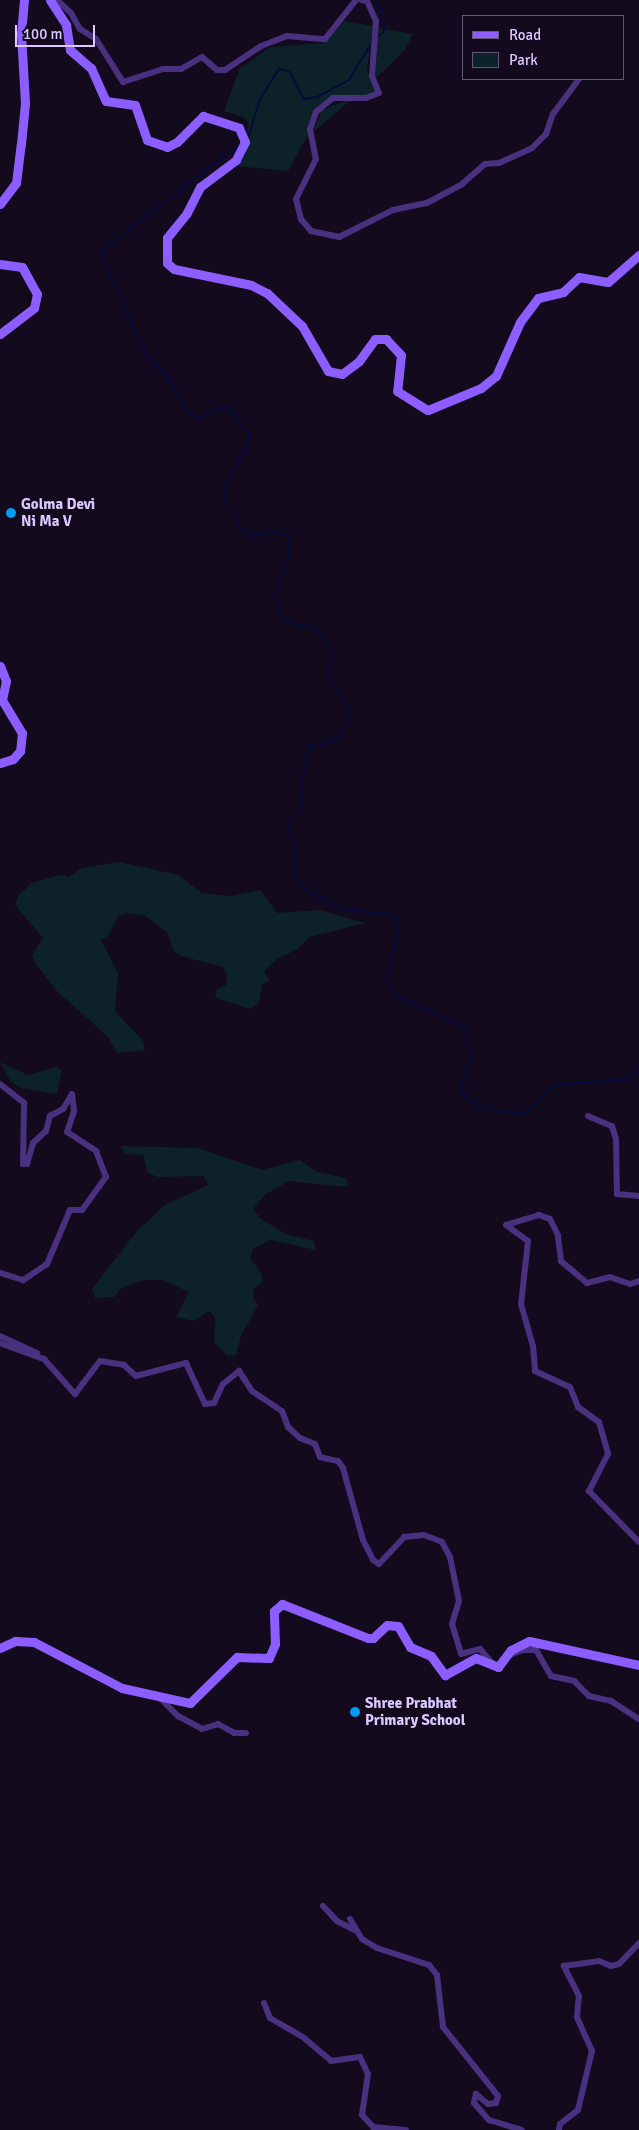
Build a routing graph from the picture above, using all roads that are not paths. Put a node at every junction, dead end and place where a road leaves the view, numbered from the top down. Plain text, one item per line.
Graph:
1 (24, 0) edge
2 (50, 0) edge
3 (57, 0) edge
4 (356, 0) edge
5 (361, 0) edge
6 (579, 80) edge
7 (0, 204) edge
8 (639, 255) edge
9 (0, 264) edge
10 (0, 334) edge
11 (0, 666) edge
12 (0, 763) edge
13 (0, 1084) edge
14 (588, 1116) dead end
15 (639, 1196) edge
16 (0, 1273) edge
17 (639, 1281) edge
18 (0, 1336) edge
19 (0, 1343) edge
20 (43, 1358) junction
21 (639, 1542) edge
22 (0, 1648) edge
23 (506, 1657) junction
24 (494, 1666) junction
25 (639, 1666) edge
26 (156, 1695) junction
27 (639, 1719) edge
28 (246, 1733) dead end
29 (323, 1906) dead end
30 (350, 1919) dead end
31 (355, 1930) junction
32 (639, 1943) edge
33 (264, 2002) dead end
34 (397, 2130) edge
35 (406, 2130) edge
36 (521, 2130) edge
37 (559, 2130) edge

1 - 7 main road
2 - 8 main road
3 - 4 street
5 - 6 street
9 - 10 main road
11 - 12 main road
13 - 16 street
14 - 15 street
17 - 21 street
18 - 20 street
19 - 20 street
20 - 24 street
22 - 26 main road
23 - 24 main road
23 - 25 main road
23 - 27 street
24 - 26 main road
26 - 28 street
29 - 31 street
30 - 31 street
31 - 36 street
32 - 37 street
33 - 34 street
34 - 35 street

